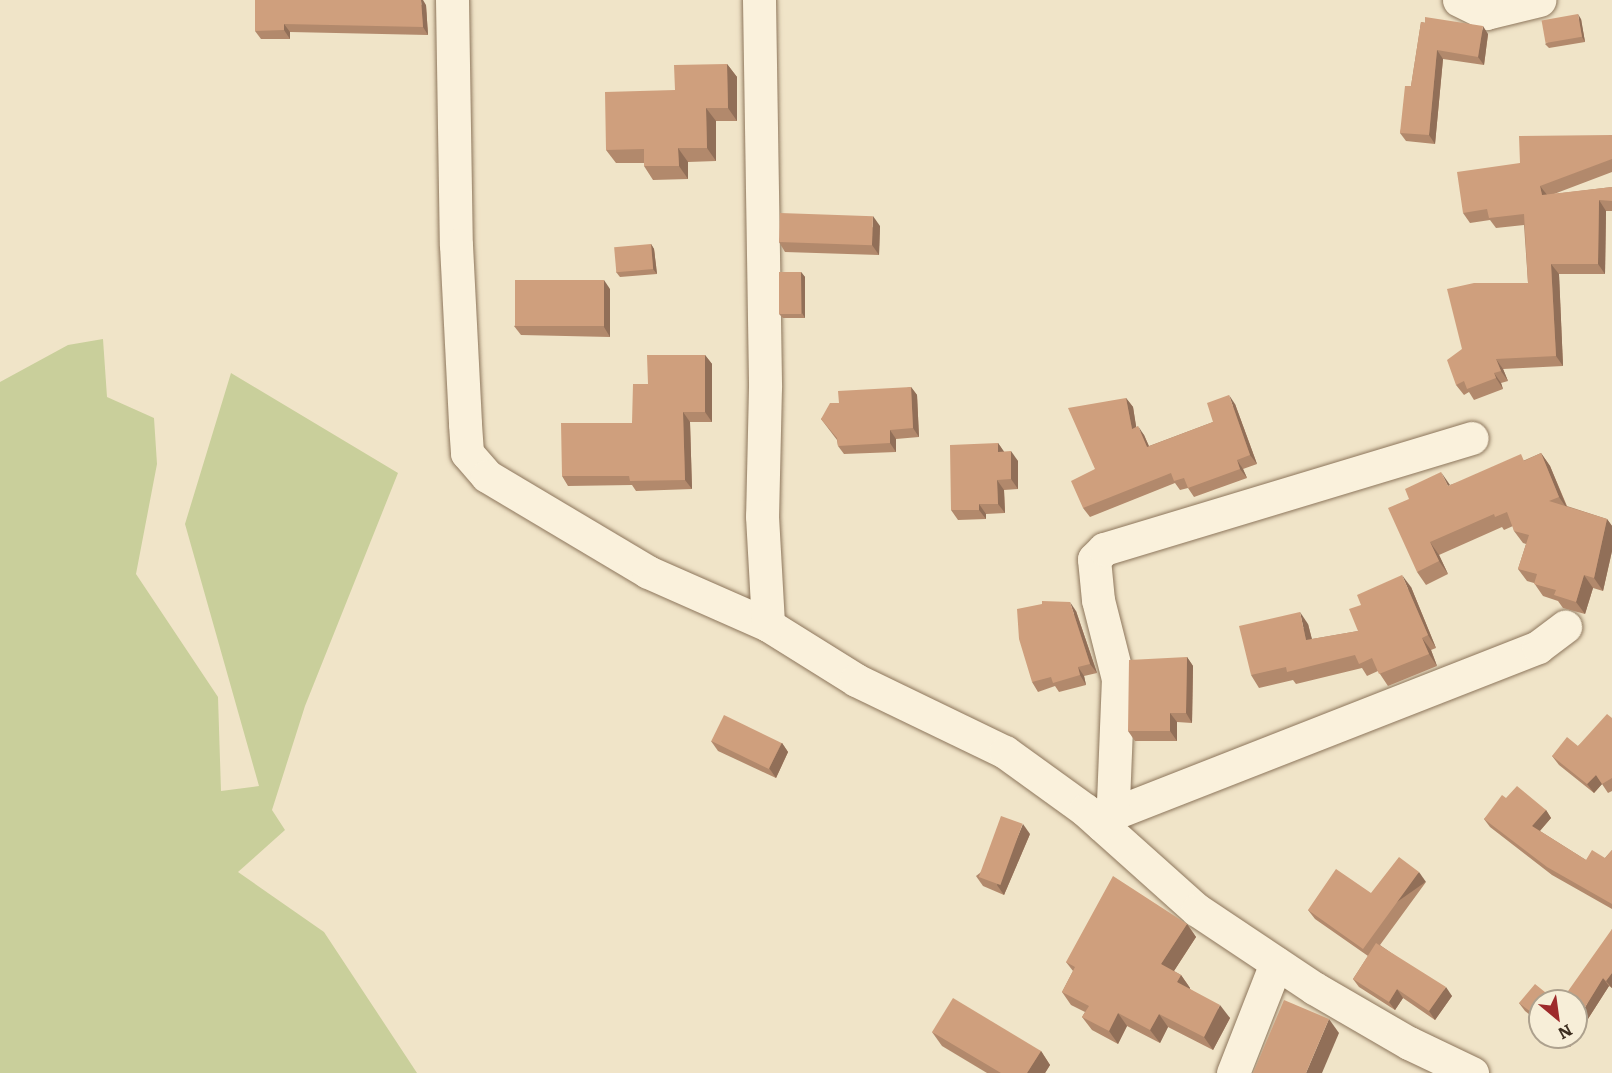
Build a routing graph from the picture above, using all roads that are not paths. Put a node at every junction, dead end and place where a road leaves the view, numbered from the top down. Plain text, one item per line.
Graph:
1 (452, 0) edge
2 (759, 0) edge
3 (1459, 0) edge
4 (1539, 0) edge
5 (1472, 438) dead end
6 (768, 626) junction
7 (1565, 627) dead end
8 (1105, 821) junction
9 (1276, 963) junction
10 (1233, 1073) edge
11 (1472, 1073) edge

1 - 6 street
2 - 6 street
3 - 4 street
5 - 8 street
6 - 8 street
7 - 8 street
8 - 9 street
9 - 10 street
9 - 11 street

